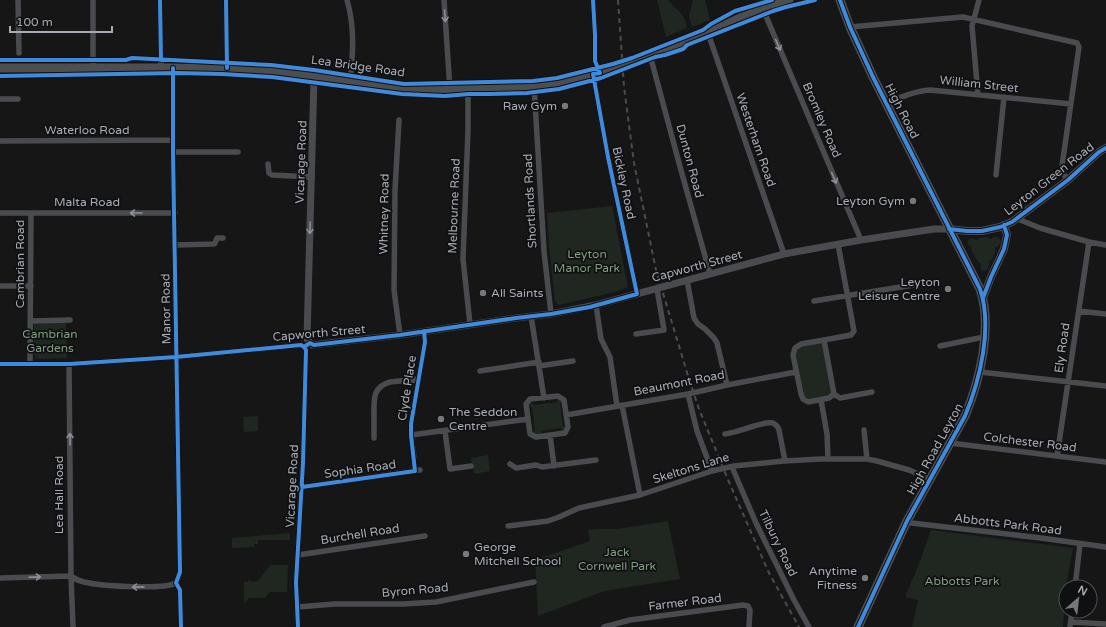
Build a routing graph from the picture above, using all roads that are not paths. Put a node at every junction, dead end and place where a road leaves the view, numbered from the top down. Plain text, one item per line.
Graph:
1 (18, 0) edge
2 (93, 0) edge
3 (160, 0) edge
4 (226, 0) edge
5 (347, 0) edge
6 (444, 0) edge
7 (593, 0) edge
8 (789, 0) edge
9 (840, 0) edge
10 (979, 0) edge
11 (775, 2) edge
12 (763, 9) junction
13 (974, 19) junction
14 (850, 27) junction
15 (708, 33) junction
16 (19, 53) dead end
17 (650, 55) junction
18 (0, 68) edge
19 (93, 68) junction
20 (161, 68) junction
21 (173, 68) junction
22 (227, 69) junction
23 (596, 74) junction
24 (314, 77) junction
25 (350, 82) junction
26 (534, 86) junction
27 (468, 89) junction
28 (450, 90) junction
29 (978, 95) junction
30 (1004, 97) junction
31 (0, 99) edge
32 (18, 99) dead end
33 (887, 103) junction
34 (1071, 104) junction
35 (399, 120) dead end
36 (173, 140) junction
37 (0, 142) edge
38 (1106, 148) edge
39 (173, 152) junction
40 (238, 152) dead end
41 (268, 164) dead end
42 (996, 175) dead end
43 (312, 176) junction
44 (1068, 180) junction
45 (175, 212) junction
46 (0, 213) edge
47 (31, 213) junction
48 (1018, 219) junction
49 (1004, 226) junction
50 (949, 229) junction
51 (223, 238) dead end
52 (861, 240) junction
53 (1088, 242) junction
54 (838, 244) junction
55 (175, 245) junction
56 (1106, 245) edge
57 (784, 254) junction
58 (710, 274) junction
59 (991, 277) junction
60 (687, 280) junction
61 (976, 280) junction
62 (913, 285) dead end
63 (0, 286) edge
64 (31, 286) junction
65 (657, 289) junction
66 (637, 294) junction
67 (848, 296) junction
68 (983, 298) junction
69 (814, 301) dead end
70 (596, 306) junction
71 (1079, 311) junction
72 (551, 314) junction
73 (1106, 314) edge
74 (531, 316) junction
75 (70, 320) dead end
76 (31, 321) junction
77 (470, 324) junction
78 (424, 331) junction
79 (636, 334) dead end
80 (400, 335) junction
81 (985, 338) junction
82 (824, 340) junction
83 (307, 345) junction
84 (940, 346) dead end
85 (176, 357) junction
86 (573, 361) dead end
87 (30, 363) junction
88 (0, 364) edge
89 (69, 364) junction
90 (539, 364) junction
91 (480, 371) dead end
92 (796, 372) junction
93 (980, 372) junction
94 (420, 379) junction
95 (1068, 382) junction
96 (727, 385) junction
97 (1106, 386) edge
98 (872, 392) dead end
99 (688, 394) junction
100 (834, 394) junction
101 (544, 398) junction
102 (821, 400) junction
103 (619, 406) junction
104 (566, 415) junction
105 (528, 420) junction
106 (864, 430) dead end
107 (445, 431) junction
108 (725, 434) dead end
109 (411, 435) junction
110 (550, 435) junction
111 (374, 438) dead end
112 (950, 443) junction
113 (1057, 456) junction
114 (414, 457) dead end
115 (828, 459) junction
116 (867, 459) junction
117 (596, 460) dead end
118 (785, 461) junction
119 (1106, 462) edge
120 (414, 463) dead end
121 (510, 464) dead end
122 (470, 466) dead end
123 (554, 466) junction
124 (732, 466) junction
125 (712, 471) junction
126 (930, 479) junction
127 (302, 487) junction
128 (640, 495) junction
129 (907, 521) junction
130 (508, 526) dead end
131 (425, 536) dead end
132 (1080, 544) junction
133 (1106, 547) edge
134 (298, 555) junction
135 (71, 576) junction
136 (0, 578) edge
137 (1076, 579) edge
138 (534, 582) dead end
139 (176, 583) junction
140 (297, 607) junction
141 (1106, 624) edge
142 (1070, 625) edge
143 (73, 627) edge
144 (181, 627) edge
145 (298, 627) edge
146 (604, 627) edge
147 (749, 627) edge
148 (809, 627) edge
149 (858, 627) edge

1 - 16 street
2 - 19 street
3 - 20 street
4 - 22 street
5 - 25 street
6 -> 28 street
7 - 23 street, Bickley Road
8 - 11 main road, Lea Bridge Road
9 - 14 main road, High Road
10 - 13 street
11 - 12 main road, Lea Bridge Road
12 - 15 main road, Lea Bridge Road
12 -> 52 street, Bromley Road
13 - 14 street
13 - 29 street
13 - 34 street
14 - 33 main road, High Road
15 - 17 main road, Lea Bridge Road
15 - 57 street, Westerham Road
17 - 23 main road, Lea Bridge Road
17 - 58 street, Dunton Road
18 - 19 main road, Lea Bridge Road
19 - 20 main road, Lea Bridge Road
20 - 21 main road, Lea Bridge Road
21 - 22 main road, Lea Bridge Road
21 - 36 street, Manor Road
22 - 24 main road, Lea Bridge Road
23 - 26 main road, Lea Bridge Road
23 - 66 street, Bickley Road
24 - 25 main road, Lea Bridge Road
24 - 43 street, Vicarage Road
25 - 28 main road, Lea Bridge Road
26 - 27 main road, Lea Bridge Road
26 - 72 street, Shortlands Road
27 - 28 main road, Lea Bridge Road
27 - 77 street, Melbourne Road
29 - 30 street, William Street
29 - 33 street, William Street
30 - 34 street, William Street
30 - 42 street
31 - 32 street
33 - 50 main road, High Road
34 - 44 street
35 - 80 street, Whitney Road
36 - 37 street, Waterloo Road
36 - 39 street, Manor Road
38 - 44 main road, Leyton Green Road
39 - 40 street
39 - 45 street, Manor Road
41 - 43 street
43 -> 83 street, Vicarage Road
44 - 48 main road, Leyton Green Road
45 -> 47 street, Malta Road
45 - 55 street, Manor Road
46 - 47 street, Malta Road
47 - 64 street, Cambrian Road
48 - 49 main road, Leyton Green Road
48 - 53 street
49 - 50 main road, Leyton Green Road
49 - 59 main road, Leyton Green Road
50 - 52 street, Capworth Street
50 - 61 main road, High Road Leyton
51 - 55 street
52 - 54 street, Capworth Street
53 - 56 street
53 - 71 street, Ely Road
54 - 57 street, Capworth Street
54 - 67 street
55 - 85 street, Manor Road
57 - 58 street, Capworth Street
58 - 60 street, Capworth Street
59 - 61 main road
59 - 68 main road, Leyton Green Road
60 - 65 street, Capworth Street
60 - 96 street
61 - 68 main road, High Road Leyton
62 - 67 street
63 - 64 street
64 - 76 street, Cambrian Road
65 - 66 street, Capworth Street
65 - 79 street
66 - 70 street, Capworth Street
67 - 69 street
67 - 82 street
68 - 81 main road, High Road Leyton
70 - 72 street, Capworth Street
70 - 103 street
71 - 73 street
71 - 95 street, Ely Road
72 - 74 street, Capworth Street
74 - 77 street, Capworth Street
74 - 90 street
75 - 76 street
76 - 87 street, Cambrian Road
77 - 78 street, Capworth Street
78 - 80 street, Capworth Street
78 - 94 street, Clyde Place
80 - 83 street, Capworth Street
81 - 84 street
81 - 93 main road, High Road Leyton
82 - 92 street
82 - 100 street
83 - 85 street, Capworth Street
83 - 127 street, Vicarage Road
85 - 89 street, Capworth Street
85 - 139 street, Manor Road
86 - 90 street
87 - 88 street, Capworth Street
87 - 89 street, Capworth Street
135 -> 89 street, Lea Hall Road
90 - 91 street
90 - 101 street
92 - 96 street, Beaumont Road
92 - 102 street
93 - 95 street
93 - 112 main road, High Road Leyton
94 - 109 street, Clyde Place
94 - 111 street
95 - 97 street
95 - 113 street, Ely Road
96 - 99 street, Beaumont Road
98 - 100 street
99 - 103 street, Beaumont Road
99 - 125 street
100 - 102 street
101 - 104 street
101 - 105 street
102 - 115 street
103 - 104 street, Beaumont Road
103 - 128 street
104 - 110 street
105 - 107 street
105 - 110 street
106 - 116 street
107 - 109 street
107 - 122 street
108 - 118 street
109 - 114 street, Clyde Place
110 - 123 street
112 - 113 street, Colchester Road
112 - 126 main road, High Road Leyton
113 - 119 street, Colchester Road
115 - 116 street, Skeltons Lane
115 - 118 street, Skeltons Lane
116 - 126 street, Skeltons Lane
117 - 123 street
118 - 124 street, Skeltons Lane
120 - 127 street, Sophia Road
121 - 123 street
124 - 125 street, Skeltons Lane
124 - 148 street, Tilbury Road
125 - 128 street, Skeltons Lane
126 - 129 main road, High Road Leyton
127 - 134 street, Vicarage Road
128 - 130 street, Skeltons Lane
129 - 132 street, Abbotts Park Road
129 - 149 main road, High Road Leyton
131 - 134 street, Burchell Road
132 - 133 street, Abbotts Park Road
132 - 137 street
134 - 140 street, Vicarage Road
136 -> 135 street
139 -> 135 street
135 - 143 street, Lea Hall Road
138 - 140 street, Byron Road
139 - 144 street, Manor Road
140 - 145 street, Vicarage Road
141 - 142 street
146 - 147 street, Farmer Road

